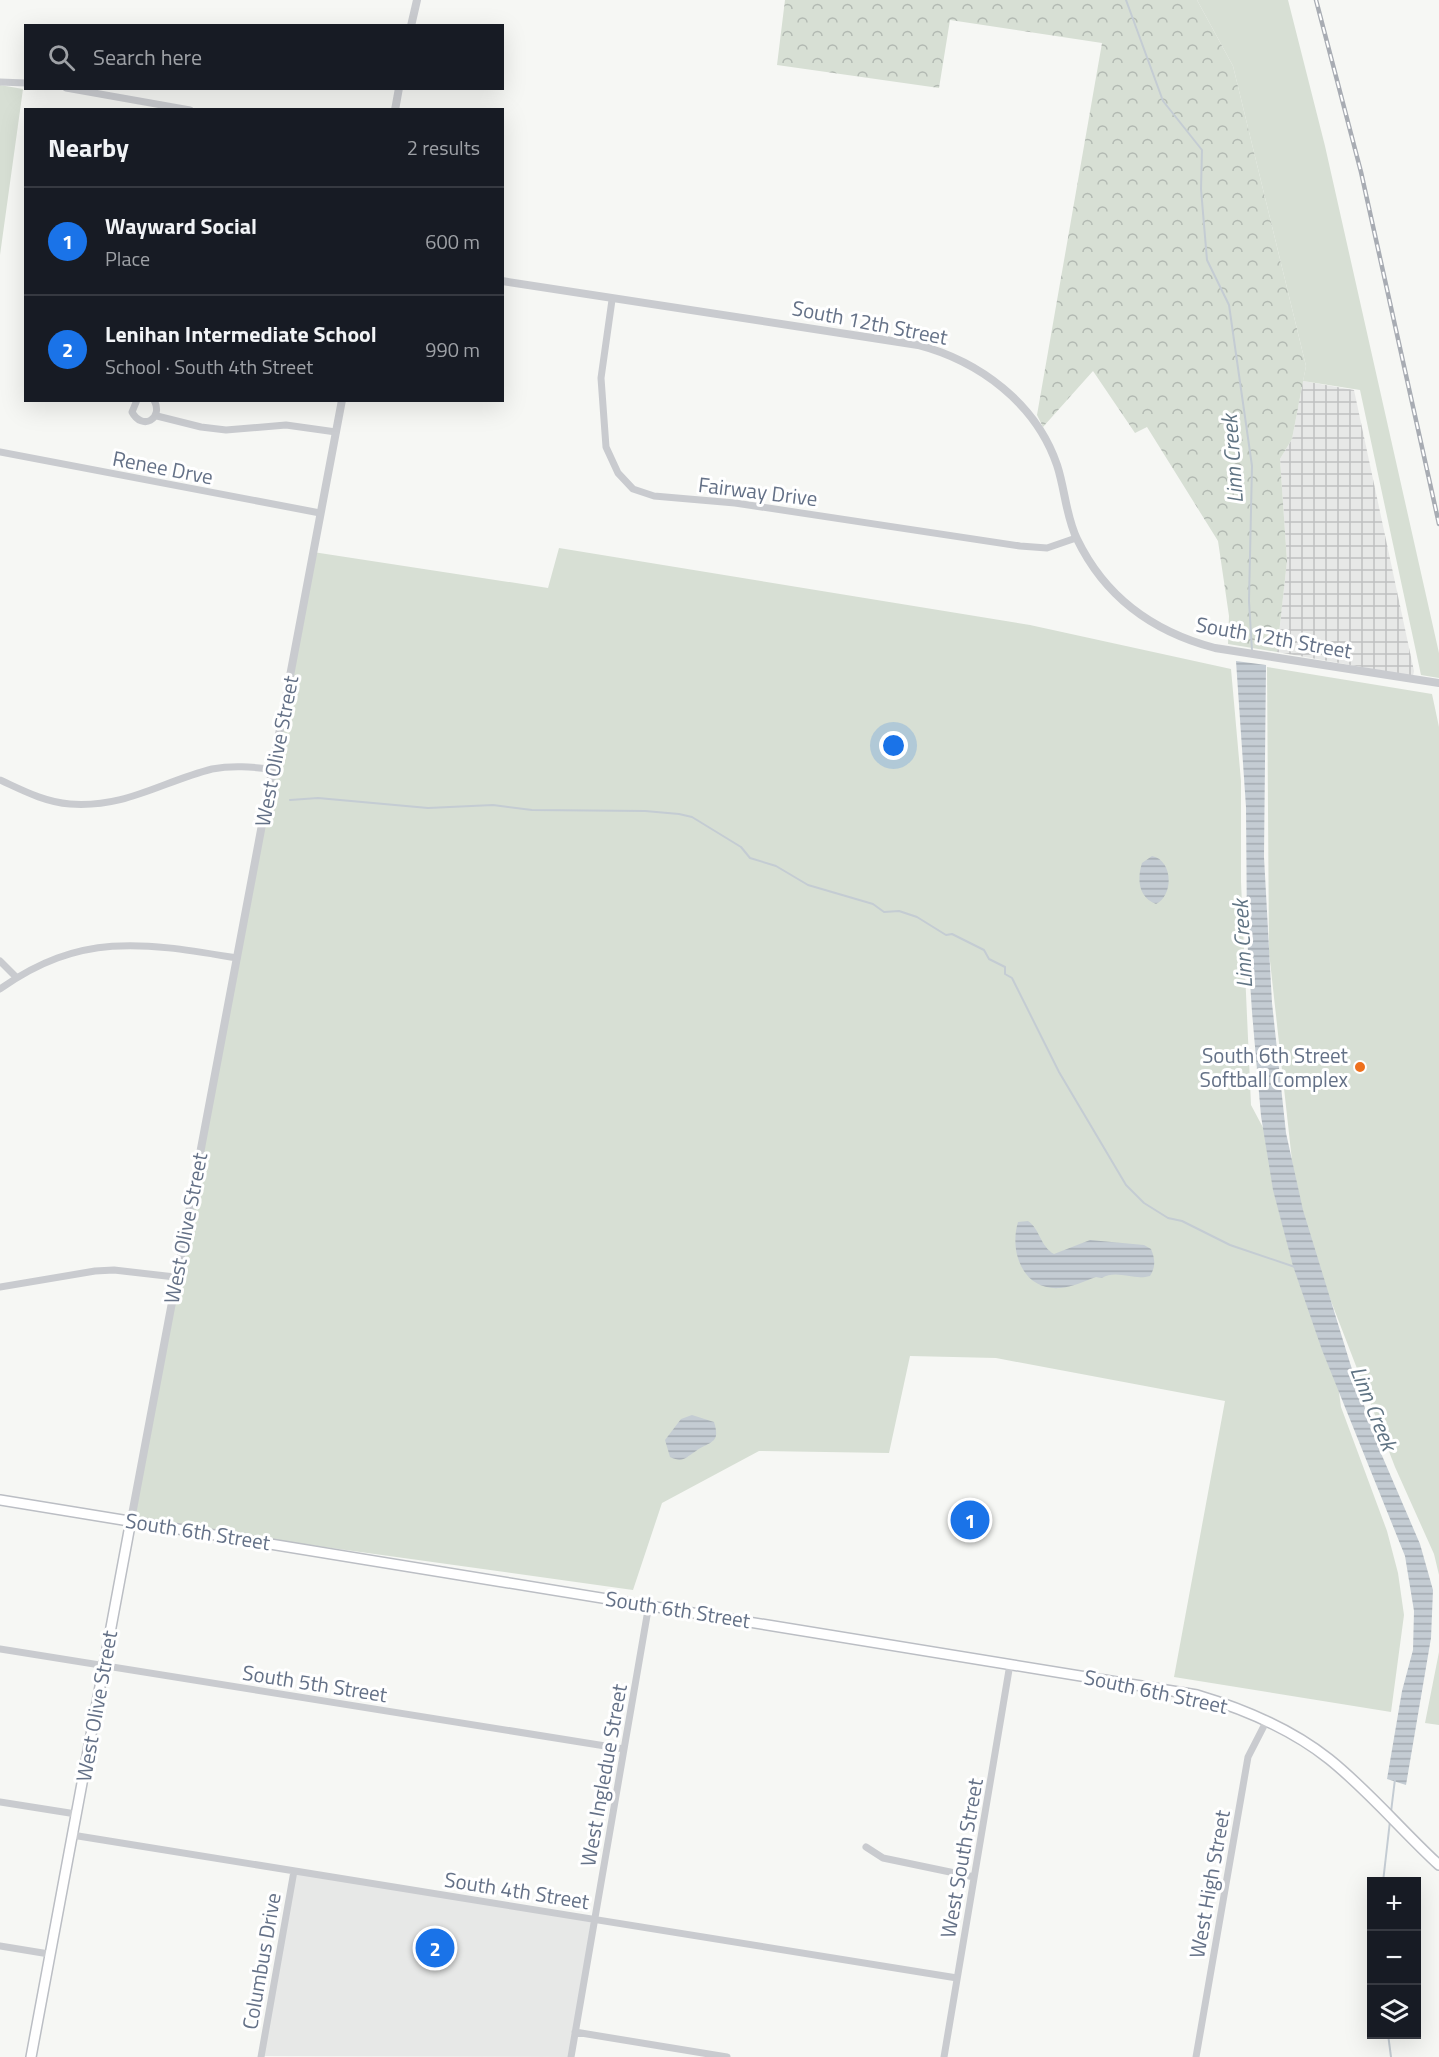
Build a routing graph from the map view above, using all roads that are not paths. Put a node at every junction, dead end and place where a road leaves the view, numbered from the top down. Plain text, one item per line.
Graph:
1 (417, 0) edge
2 (411, 24) edge
3 (0, 82) edge
4 (24, 83) edge
5 (77, 90) edge
6 (399, 90) edge
7 (179, 108) edge
8 (395, 108) edge
9 (504, 281) edge
10 (612, 300) junction
11 (136, 402) edge
12 (155, 402) edge
13 (342, 402) edge
14 (157, 416) junction
15 (336, 432) junction
16 (0, 452) edge
17 (320, 513) junction
18 (1076, 538) junction
19 (1439, 683) edge
20 (272, 769) junction
21 (0, 780) edge
22 (237, 958) junction
23 (0, 961) edge
24 (16, 977) junction
25 (0, 989) edge
26 (175, 1278) junction
27 (0, 1287) edge
28 (0, 1500) edge
29 (131, 1520) junction
30 (649, 1604) junction
31 (0, 1649) edge
32 (1010, 1664) junction
33 (104, 1665) junction
34 (1267, 1720) junction
35 (624, 1749) junction
36 (0, 1802) edge
37 (76, 1814) junction
38 (72, 1835) junction
39 (866, 1847) dead end
40 (1437, 1863) edge
41 (294, 1871) junction
42 (974, 1877) junction
43 (596, 1920) junction
44 (0, 1946) edge
45 (49, 1954) junction
46 (957, 1978) junction
47 (575, 2032) junction
48 (30, 2057) edge
49 (261, 2057) edge
50 (571, 2057) edge
51 (727, 2057) edge
52 (944, 2057) edge
53 (1196, 2057) edge

1 - 2 street
3 - 4 street
5 - 7 street
6 - 8 street
9 - 10 street, South 12th Street
10 - 18 street, South 12th Street
10 - 18 street, Fairway Drive
11 - 14 street
12 - 14 street
13 - 15 street, West Olive Street
14 - 15 street
15 - 17 street, West Olive Street
16 - 17 street, Renee Drve
17 - 20 street, West Olive Street
18 - 19 street, South 12th Street
20 - 21 street
20 - 22 street, West Olive Street
22 - 24 street
22 - 26 street, West Olive Street
23 - 24 street
24 - 25 street
26 - 27 street
26 - 29 street, West Olive Street
28 - 29 main road, South 6th Street
29 - 30 main road, South 6th Street
29 - 33 main road, West Olive Street
30 - 32 main road, South 6th Street
30 - 35 street, West Ingledue Street
31 - 33 street, South 5th Street
32 - 34 main road, South 6th Street
32 - 42 street, West South Street
33 - 35 street, South 5th Street
33 - 37 main road, West Olive Street
34 - 40 main road, South 6th Street
34 - 53 street, West High Street
35 - 43 street, West Ingledue Street
36 - 37 street
37 - 38 main road, West Olive Street
38 - 41 street, South 4th Street
38 - 45 main road, West Olive Street
39 - 42 street
41 - 43 street, South 4th Street
41 - 49 street, Columbus Drive
42 - 46 street, West South Street
43 - 46 street, South 4th Street
43 - 47 street, West Ingledue Street
44 - 45 street
45 - 48 main road, West Olive Street
46 - 52 street, West South Street
47 - 50 street, West Ingledue Street
47 - 51 street

